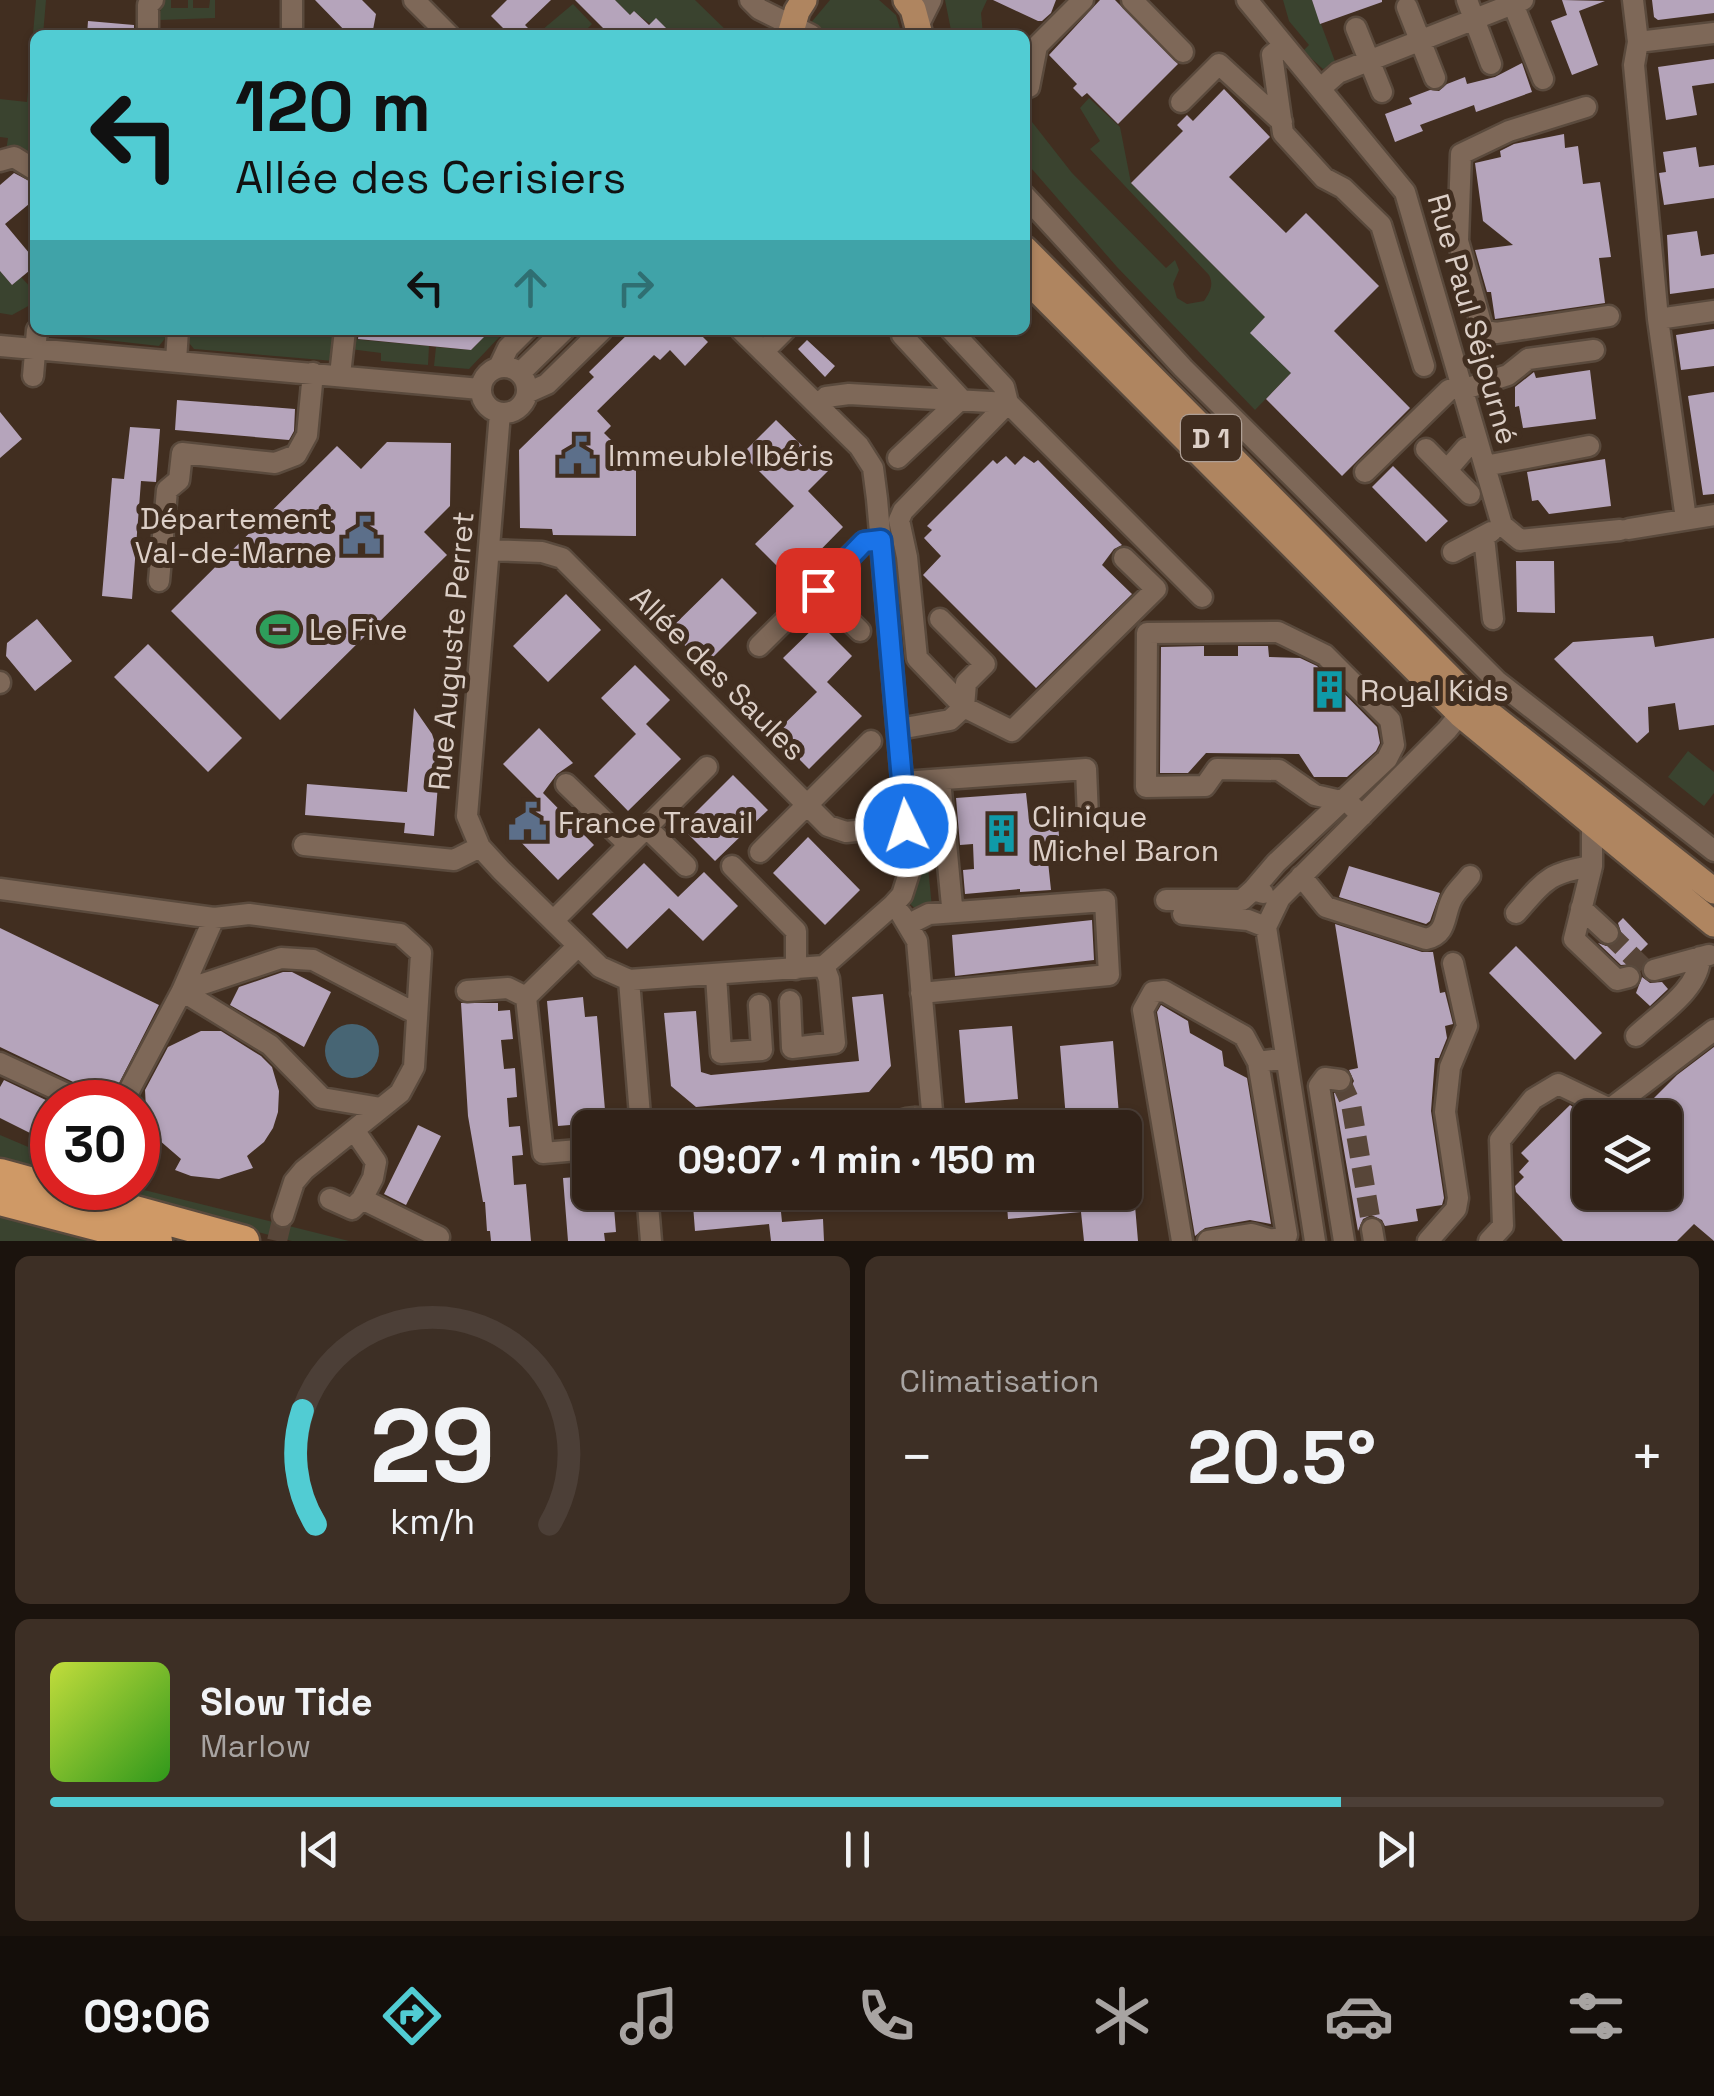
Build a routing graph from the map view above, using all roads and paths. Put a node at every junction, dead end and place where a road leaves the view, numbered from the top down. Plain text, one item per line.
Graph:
1 (153, 0) edge
2 (292, 0) edge
3 (414, 0) edge
4 (750, 0) edge
5 (906, 0) edge
6 (931, 0) edge
7 (1083, 0) edge
8 (1132, 0) edge
9 (1248, 0) edge
10 (1634, 0) edge
11 (1516, 1) edge
12 (1407, 8) dead end
13 (1471, 10) edge
14 (798, 18) edge
15 (1356, 28) dead end
16 (148, 30) edge
17 (292, 30) edge
18 (444, 30) edge
19 (920, 30) edge
20 (1714, 33) edge
21 (1420, 40) junction
22 (1638, 42) junction
23 (1284, 45) junction
24 (1184, 52) dead end
25 (1368, 60) junction
26 (1491, 64) dead end
27 (1435, 78) dead end
28 (1543, 79) dead end
29 (1030, 80) edge
30 (1321, 88) junction
31 (1382, 92) dead end
32 (1182, 102) dead end
33 (1586, 107) dead end
34 (1282, 122) junction
35 (0, 161) edge
36 (30, 167) edge
37 (1030, 201) edge
38 (1458, 241) junction
39 (1425, 252) junction
40 (1030, 254) edge
41 (1030, 283) edge
42 (1714, 311) edge
43 (1609, 316) dead end
44 (1658, 319) junction
45 (1446, 328) junction
46 (178, 335) edge
47 (344, 335) edge
48 (521, 335) edge
49 (560, 335) edge
50 (597, 335) edge
51 (746, 335) edge
52 (781, 335) edge
53 (902, 335) dead end
54 (956, 335) edge
55 (1415, 339) junction
56 (36, 340) edge
57 (0, 346) edge
58 (1594, 350) dead end
59 (763, 352) junction
60 (176, 361) junction
61 (499, 366) junction
62 (1424, 366) dead end
63 (314, 373) junction
64 (340, 375) junction
65 (33, 376) dead end
66 (524, 383) junction
67 (1462, 388) junction
68 (480, 389) junction
69 (962, 399) junction
70 (1008, 404) junction
71 (822, 408) junction
72 (500, 413) junction
73 (1478, 444) junction
74 (1589, 446) dead end
75 (1426, 449) dead end
76 (898, 458) dead end
77 (1485, 466) junction
78 (1447, 470) junction
79 (1365, 472) dead end
80 (1470, 494) dead end
81 (1714, 515) edge
82 (1686, 519) junction
83 (1502, 525) junction
84 (1484, 537) junction
85 (881, 540) junction
86 (490, 550) junction
87 (1452, 552) dead end
88 (1124, 558) dead end
89 (159, 580) dead end
90 (818, 590) junction
91 (1202, 597) dead end
92 (940, 619) dead end
93 (1493, 619) dead end
94 (1385, 626) junction
95 (860, 631) dead end
96 (759, 646) dead end
97 (964, 707) junction
98 (1460, 714) junction
99 (899, 729) junction
100 (871, 741) dead end
101 (707, 767) dead end
102 (940, 780) junction
103 (903, 782) junction
104 (566, 784) dead end
105 (1340, 800) junction
106 (806, 804) junction
107 (1362, 816) junction
108 (1088, 817) dead end
109 (1592, 824) junction
110 (906, 826) junction
111 (647, 828) junction
112 (304, 845) dead end
113 (630, 846) junction
114 (480, 847) junction
115 (1714, 851) edge
116 (760, 852) dead end
117 (686, 866) dead end
118 (732, 866) dead end
119 (1592, 866) junction
120 (1301, 876) junction
121 (1470, 876) dead end
122 (0, 889) edge
123 (1253, 890) junction
124 (1714, 891) edge
125 (1280, 898) junction
126 (893, 905) junction
127 (952, 906) dead end
128 (1581, 908) junction
129 (1516, 913) dead end
130 (214, 918) junction
131 (553, 921) junction
132 (910, 924) junction
133 (1714, 924) edge
134 (1266, 927) junction
135 (1608, 933) tunnel mouth
136 (578, 946) junction
137 (1707, 955) edge
138 (1453, 963) dead end
139 (824, 966) junction
140 (796, 969) junction
141 (1654, 970) dead end
142 (716, 975) junction
143 (1629, 977) dead end
144 (629, 980) junction
145 (182, 990) junction
146 (467, 992) dead end
147 (921, 992) junction
148 (526, 996) junction
149 (790, 1001) dead end
150 (759, 1005) dead end
151 (417, 1014) junction
152 (1714, 1030) edge
153 (1636, 1036) dead end
154 (1286, 1058) junction
155 (1258, 1062) junction
156 (0, 1063) edge
157 (37, 1080) edge
158 (135, 1080) edge
159 (1328, 1082) junction
160 (1292, 1091) junction
161 (382, 1108) junction
162 (640, 1110) edge
163 (934, 1110) edge
164 (354, 1130) junction
165 (572, 1150) edge
166 (0, 1174) edge
167 (330, 1199) dead end
168 (362, 1199) junction
169 (0, 1200) edge
170 (648, 1210) edge
171 (283, 1216) tunnel mouth
172 (440, 1236) dead end
173 (1368, 1237) edge
174 (157, 1241) edge
175 (244, 1241) edge
176 (651, 1241) edge
177 (1182, 1241) edge
178 (1208, 1241) edge
179 (1314, 1241) edge
180 (1344, 1241) edge
181 (1428, 1241) edge
182 (1489, 1241) edge

1 - 16 street
2 - 17 street
3 - 18 street
4 - 14 street
5 - 19 main road
6 - 19 street
7 - 29 street
8 - 24 street
9 - 23 street, Rue Paul Séjourné
10 - 22 street
11 - 13 street
11 - 28 street
12 - 21 street
13 - 21 street
13 - 26 street
15 - 25 street
20 - 22 street
21 - 25 street
21 - 27 street
22 - 44 street
23 - 30 street, Rue Paul Séjourné
23 - 34 street
25 - 30 street
25 - 31 street
30 - 39 street, Rue Paul Séjourné
32 - 34 street
33 - 38 street
34 - 55 street
35 - 36 street
37 - 115 street
38 - 39 street
38 - 43 street
39 - 45 street, Rue Paul Séjourné
40 - 94 main road, D 1
41 - 94 main road, D 1
42 - 44 street
44 - 82 street
45 - 55 street
45 - 67 street, Rue Paul Séjourné
46 - 60 street
47 - 64 street
48 - 61 street
49 - 66 street
50 - 66 street
51 - 59 street
52 - 59 street
53 - 69 street
54 - 70 street
55 - 62 street
56 - 57 street
56 - 60 street
56 - 65 street
58 - 67 street
59 - 71 street
60 - 63 street
61 - 66 street
61 - 68 street
63 - 64 street
63 - 89 street
64 - 68 street
66 - 72 street
67 - 73 street, Rue Paul Séjourné
67 - 79 street
68 - 72 street
69 - 70 street
69 - 71 street
69 - 76 street
70 - 91 street
70 - 97 street
71 - 85 street
72 - 86 street, Rue Auguste Perret
73 - 77 street, Rue Paul Séjourné
73 - 78 street
74 - 77 street
75 - 78 street
77 - 83 street, Rue Paul Séjourné
78 - 80 street
81 - 82 street
82 - 83 street
83 - 84 street
84 - 87 street
84 - 93 street
85 - 90 street
85 - 99 street
86 - 106 street, Allée des Saules
86 - 114 street, Rue Auguste Perret
88 - 97 street
90 - 95 street
90 - 96 street
92 - 97 street
94 - 98 main road, D 1
94 - 124 main road, D 1
97 - 99 street
98 - 107 street
98 - 109 main road, D 1
99 - 103 street
100 - 106 street
101 - 111 street
102 - 103 street
102 - 108 street
102 - 127 street
103 - 110 street
104 - 113 street
105 - 105 street
105 - 107 street
105 - 123 street
106 - 110 street, Allée des Saules
106 - 116 street
107 - 120 street
109 - 119 street
109 - 133 main road, D 1
110 - 126 street
111 - 113 street
111 - 117 street
112 - 114 street
113 - 131 street
114 - 131 street
118 - 140 street
119 - 128 street
119 - 129 street
120 - 121 street
120 - 125 street
122 - 130 street
123 - 125 street
123 - 134 street
125 - 134 street
126 - 132 street
126 - 139 street
128 - 135 street
128 - 143 street
130 - 145 street
130 - 151 street
131 - 136 street
132 - 147 street
132 - 147 street
134 - 154 street
136 - 144 street
136 - 148 street
137 - 141 street
137 - 153 street
138 - 181 street
139 - 140 street
139 - 149 street
140 - 142 street
142 - 144 street
142 - 150 street
144 - 162 street
145 - 151 street
145 - 158 street
145 - 161 street
146 - 148 street
147 - 163 street
148 - 165 street
151 - 161 street
152 - 182 street
154 - 155 street
154 - 160 street
155 - 177 street
155 - 178 street
156 - 157 street
159 - 160 street
159 - 173 street
159 - 180 street
160 - 179 street
161 - 164 street
164 - 168 street
164 - 171 street
166 - 175 highway
167 - 168 street
168 - 172 street
169 - 174 highway
170 - 176 street

